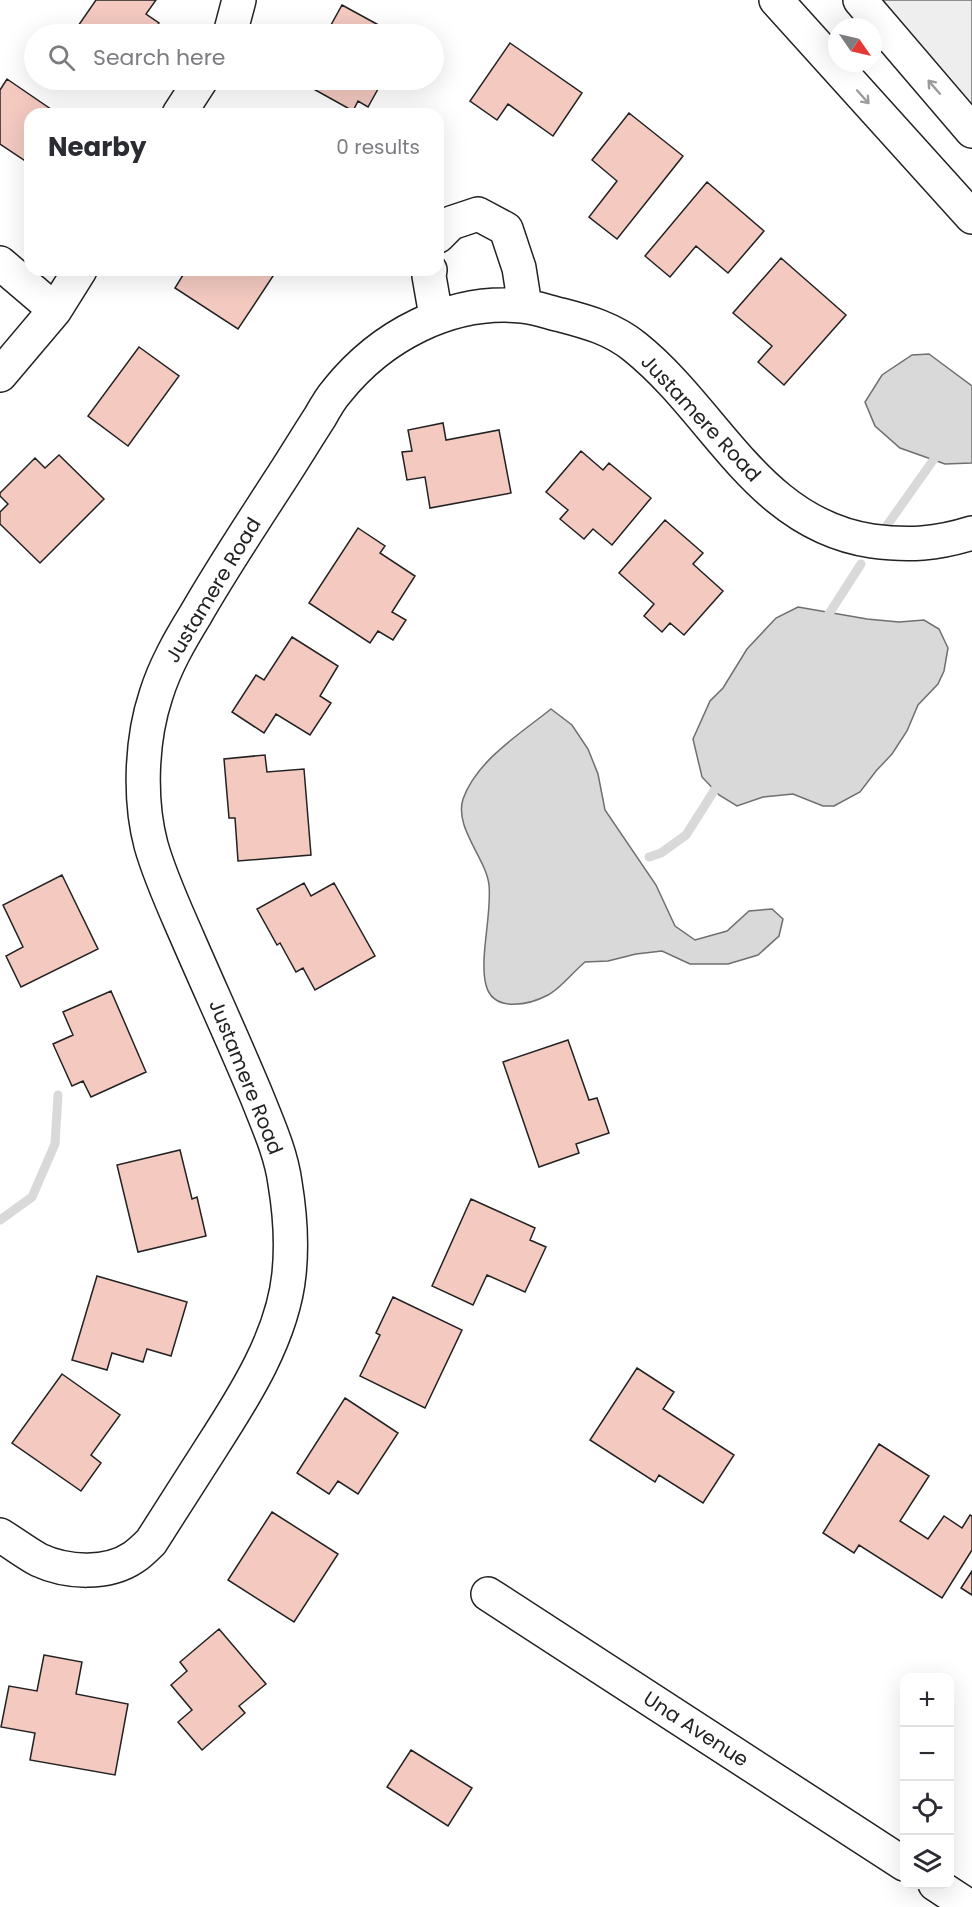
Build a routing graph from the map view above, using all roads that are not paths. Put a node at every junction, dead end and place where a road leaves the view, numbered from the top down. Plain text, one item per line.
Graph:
1 (239, 0) edge
2 (776, 0) edge
3 (860, 0) edge
4 (233, 24) edge
5 (195, 90) edge
6 (183, 108) edge
7 (972, 131) edge
8 (972, 217) edge
9 (444, 230) edge
10 (0, 264) edge
11 (76, 276) edge
12 (429, 276) edge
13 (525, 306) junction
14 (55, 310) junction
15 (436, 316) junction
16 (0, 375) edge
17 (972, 532) edge
18 (0, 1534) edge
19 (488, 1593) dead end
20 (900, 1861) edge
21 (943, 1889) edge
22 (970, 1907) edge

1 - 4 street
2 -> 8 street
7 -> 3 street
5 - 6 street
9 - 13 street
10 - 14 street
11 - 14 street
12 - 15 street
13 - 15 street, Justamere Road
13 - 17 street, Justamere Road
14 - 16 street
15 - 18 street, Justamere Road
19 - 20 street, Una Avenue
21 - 22 street

